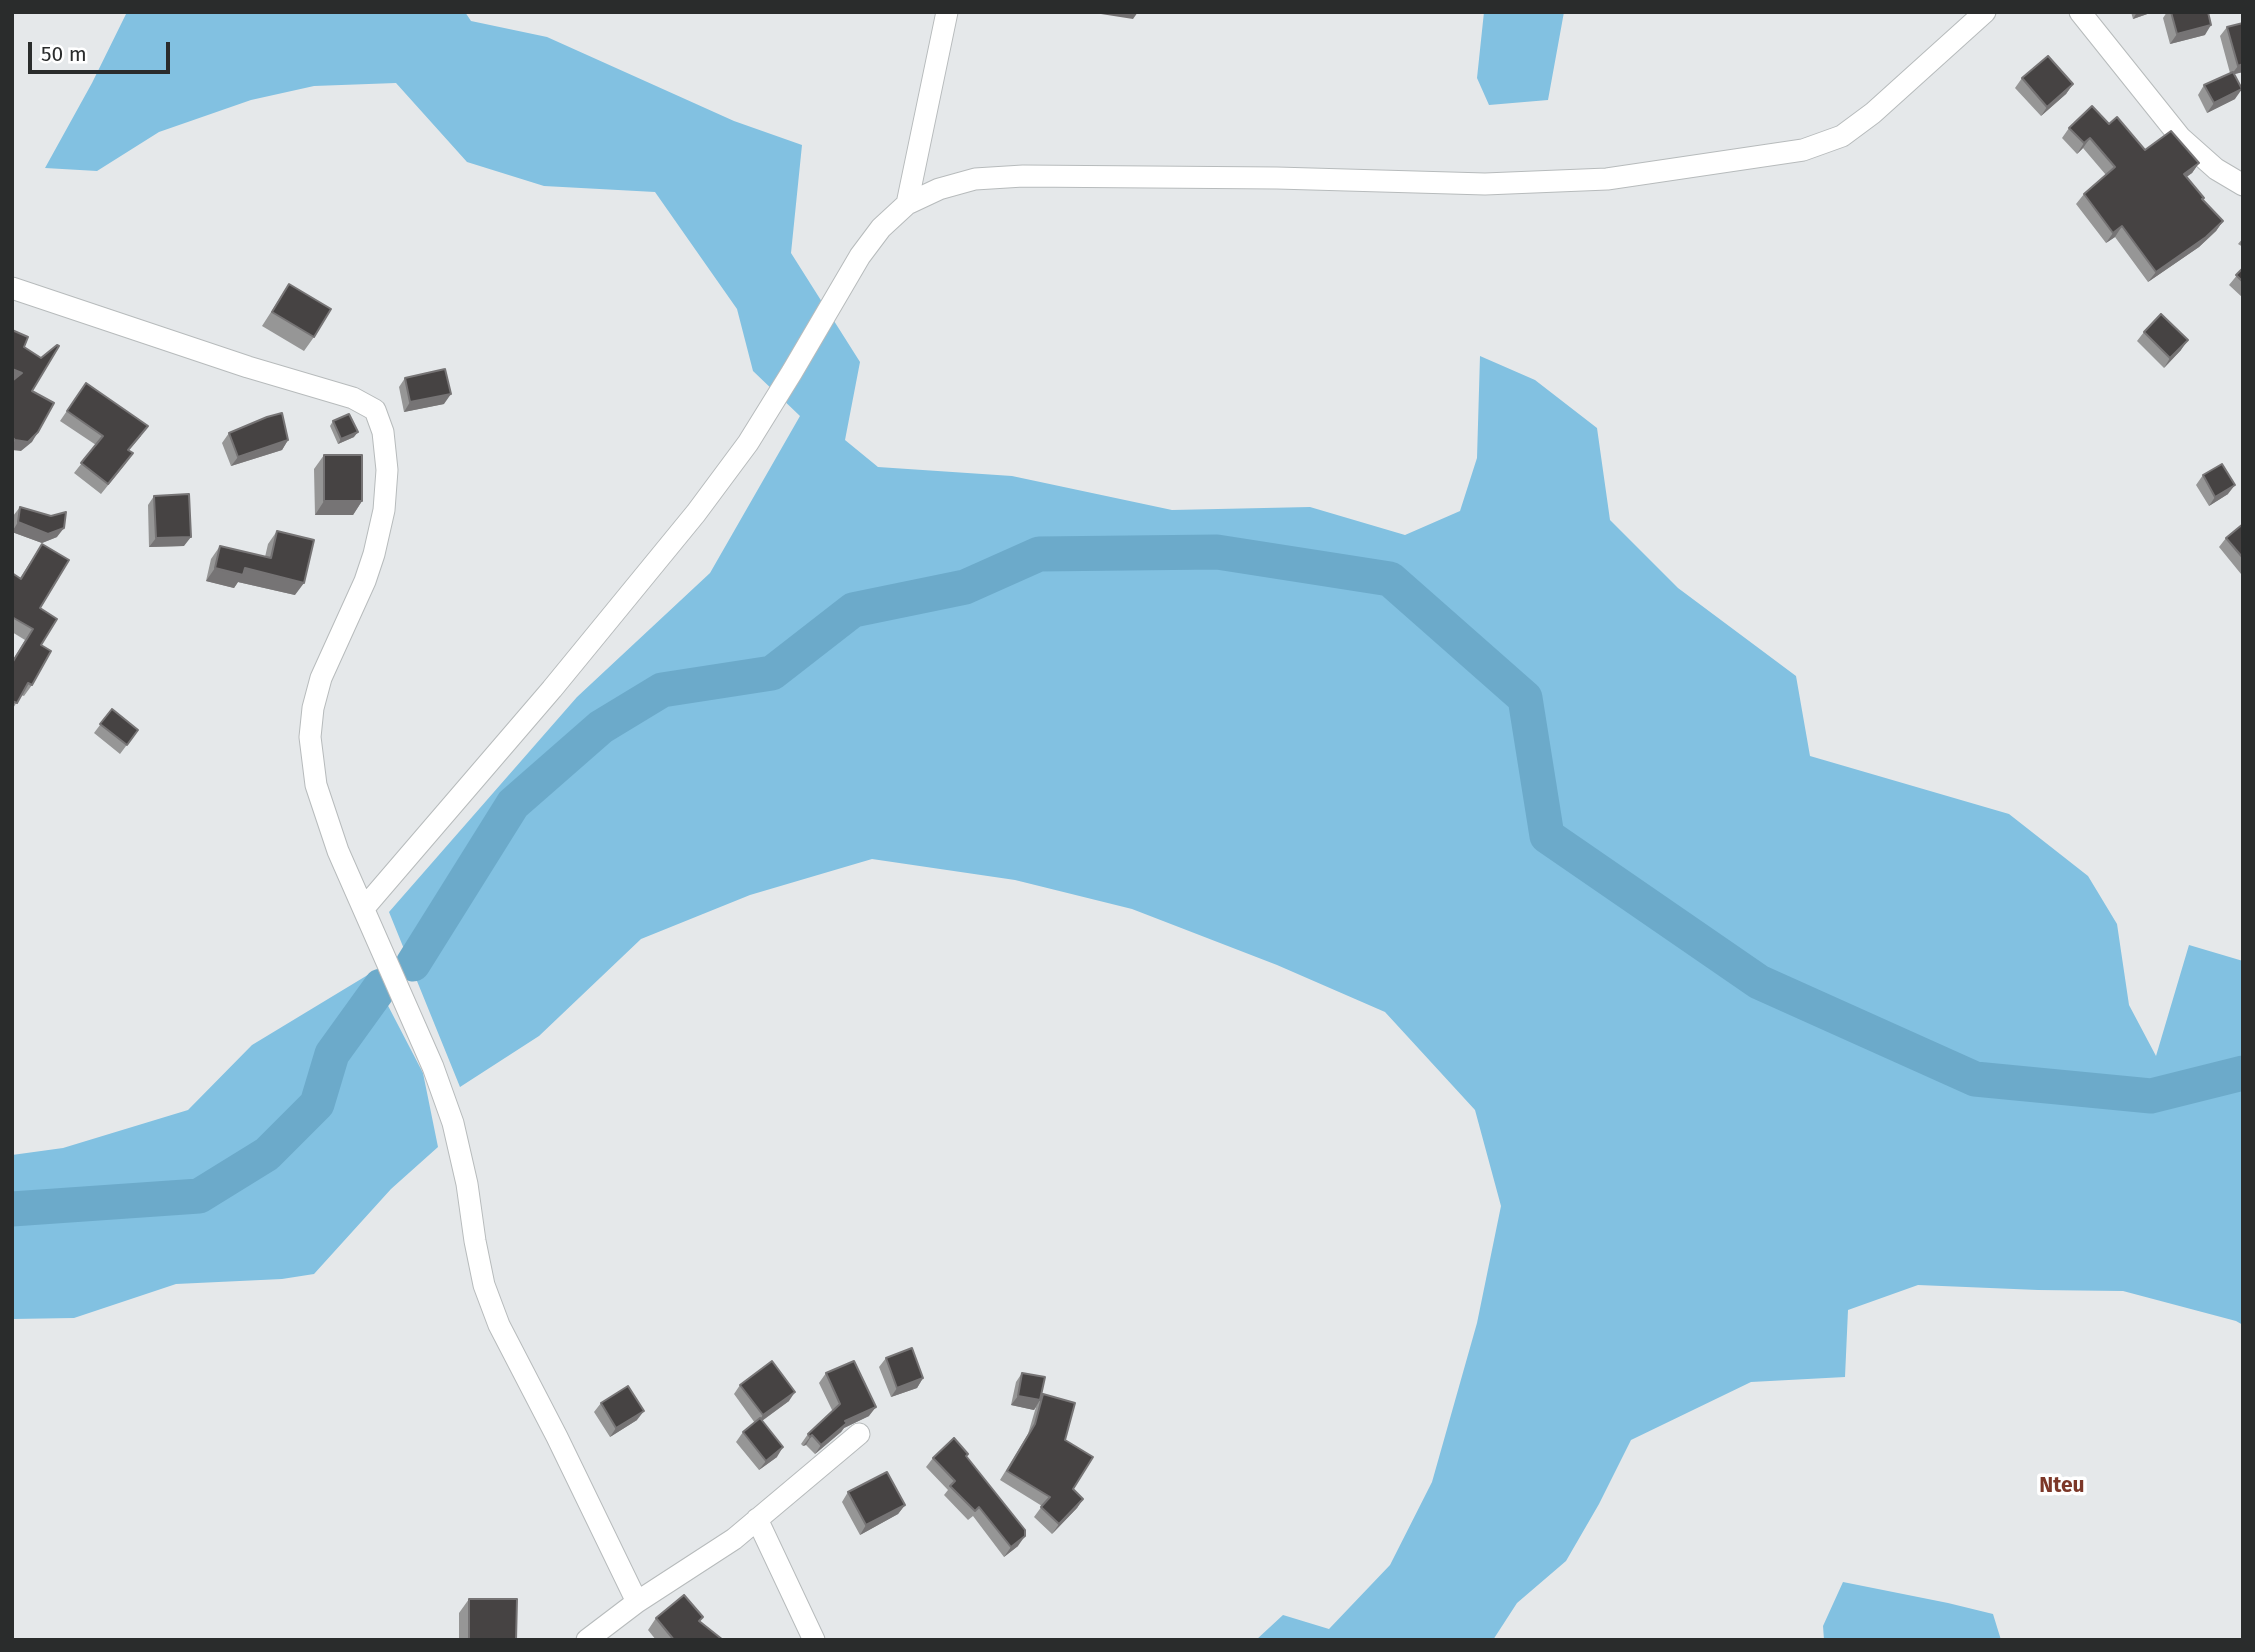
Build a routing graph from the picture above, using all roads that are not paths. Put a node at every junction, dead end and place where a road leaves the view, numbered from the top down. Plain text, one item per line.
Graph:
1 (947, 12) edge
2 (1985, 12) edge
3 (2080, 12) edge
4 (2243, 185) edge
5 (907, 204) junction
6 (12, 288) edge
7 (364, 908) junction
8 (859, 1434) dead end
9 (757, 1519) junction
10 (637, 1602) junction
11 (587, 1640) edge
12 (814, 1640) edge

1 - 5 street
2 - 5 street
3 - 4 street
5 - 7 street
6 - 7 street
7 - 10 street
8 - 9 street
9 - 10 street
9 - 12 street
10 - 11 street

